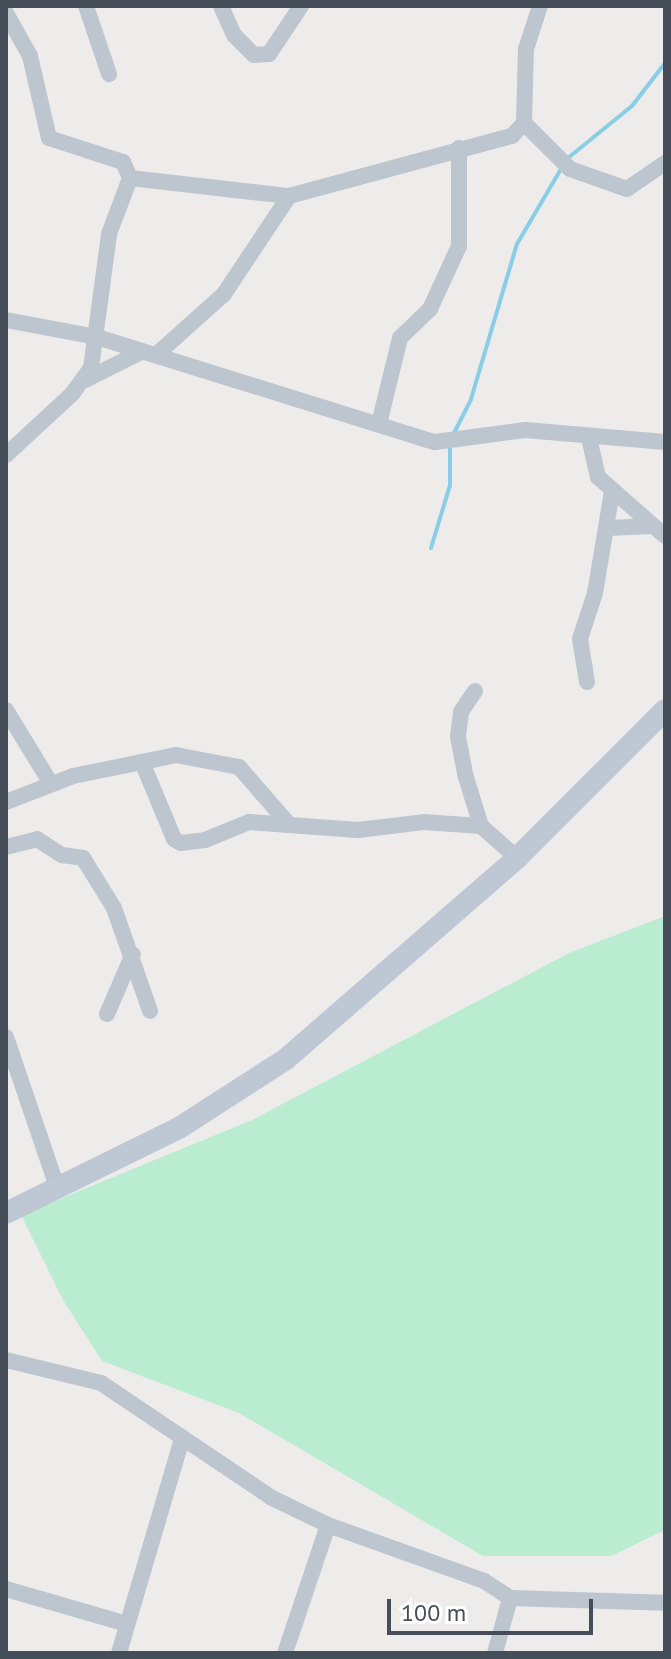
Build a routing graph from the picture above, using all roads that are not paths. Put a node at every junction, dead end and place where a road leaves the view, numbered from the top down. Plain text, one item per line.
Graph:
1 (86, 6) edge
2 (221, 6) edge
3 (301, 6) edge
4 (540, 6) edge
5 (6, 13) edge
6 (109, 74) dead end
7 (524, 123) junction
8 (459, 148) junction
9 (665, 163) edge
10 (130, 178) junction
11 (289, 196) junction
12 (6, 320) edge
13 (97, 337) junction
14 (148, 354) junction
15 (83, 381) junction
16 (379, 424) junction
17 (589, 438) junction
18 (665, 442) edge
19 (6, 455) edge
20 (612, 491) junction
21 (608, 528) junction
22 (658, 531) edge
23 (587, 682) dead end
24 (475, 691) dead end
25 (6, 710) edge
26 (665, 710) edge
27 (142, 762) junction
28 (50, 782) junction
29 (6, 802) edge
30 (286, 821) junction
31 (481, 826) junction
32 (6, 847) edge
33 (517, 858) junction
34 (133, 954) junction
35 (150, 1011) dead end
36 (107, 1014) dead end
37 (6, 1037) edge
38 (58, 1190) junction
39 (6, 1213) edge
40 (6, 1360) edge
41 (181, 1442) junction
42 (328, 1525) junction
43 (6, 1589) edge
44 (510, 1598) junction
45 (665, 1603) edge
46 (127, 1624) junction
47 (119, 1653) edge
48 (285, 1653) edge
49 (495, 1653) edge

1 - 6 street
2 - 3 street
4 - 7 street
5 - 10 street
7 - 8 street
7 - 9 street
8 - 11 street
8 - 16 street
10 - 11 street
10 - 13 street
11 - 14 street
12 - 13 street
13 - 14 street
13 - 15 street
14 - 15 street
14 - 16 street
15 - 19 street
16 - 17 street
17 - 18 street
17 - 20 street
20 - 21 street
20 - 22 street
21 - 22 street
21 - 23 street
24 - 31 street
25 - 28 street
26 - 33 street
27 - 28 street
27 - 30 street
27 - 30 street
28 - 29 street
30 - 31 street
31 - 33 street
32 - 34 street
33 - 38 street
34 - 35 street
34 - 36 street
37 - 38 street
38 - 39 street
40 - 41 street
41 - 42 street
41 - 46 street
42 - 44 street
42 - 48 street
43 - 46 street
44 - 45 street
44 - 49 street
46 - 47 street

